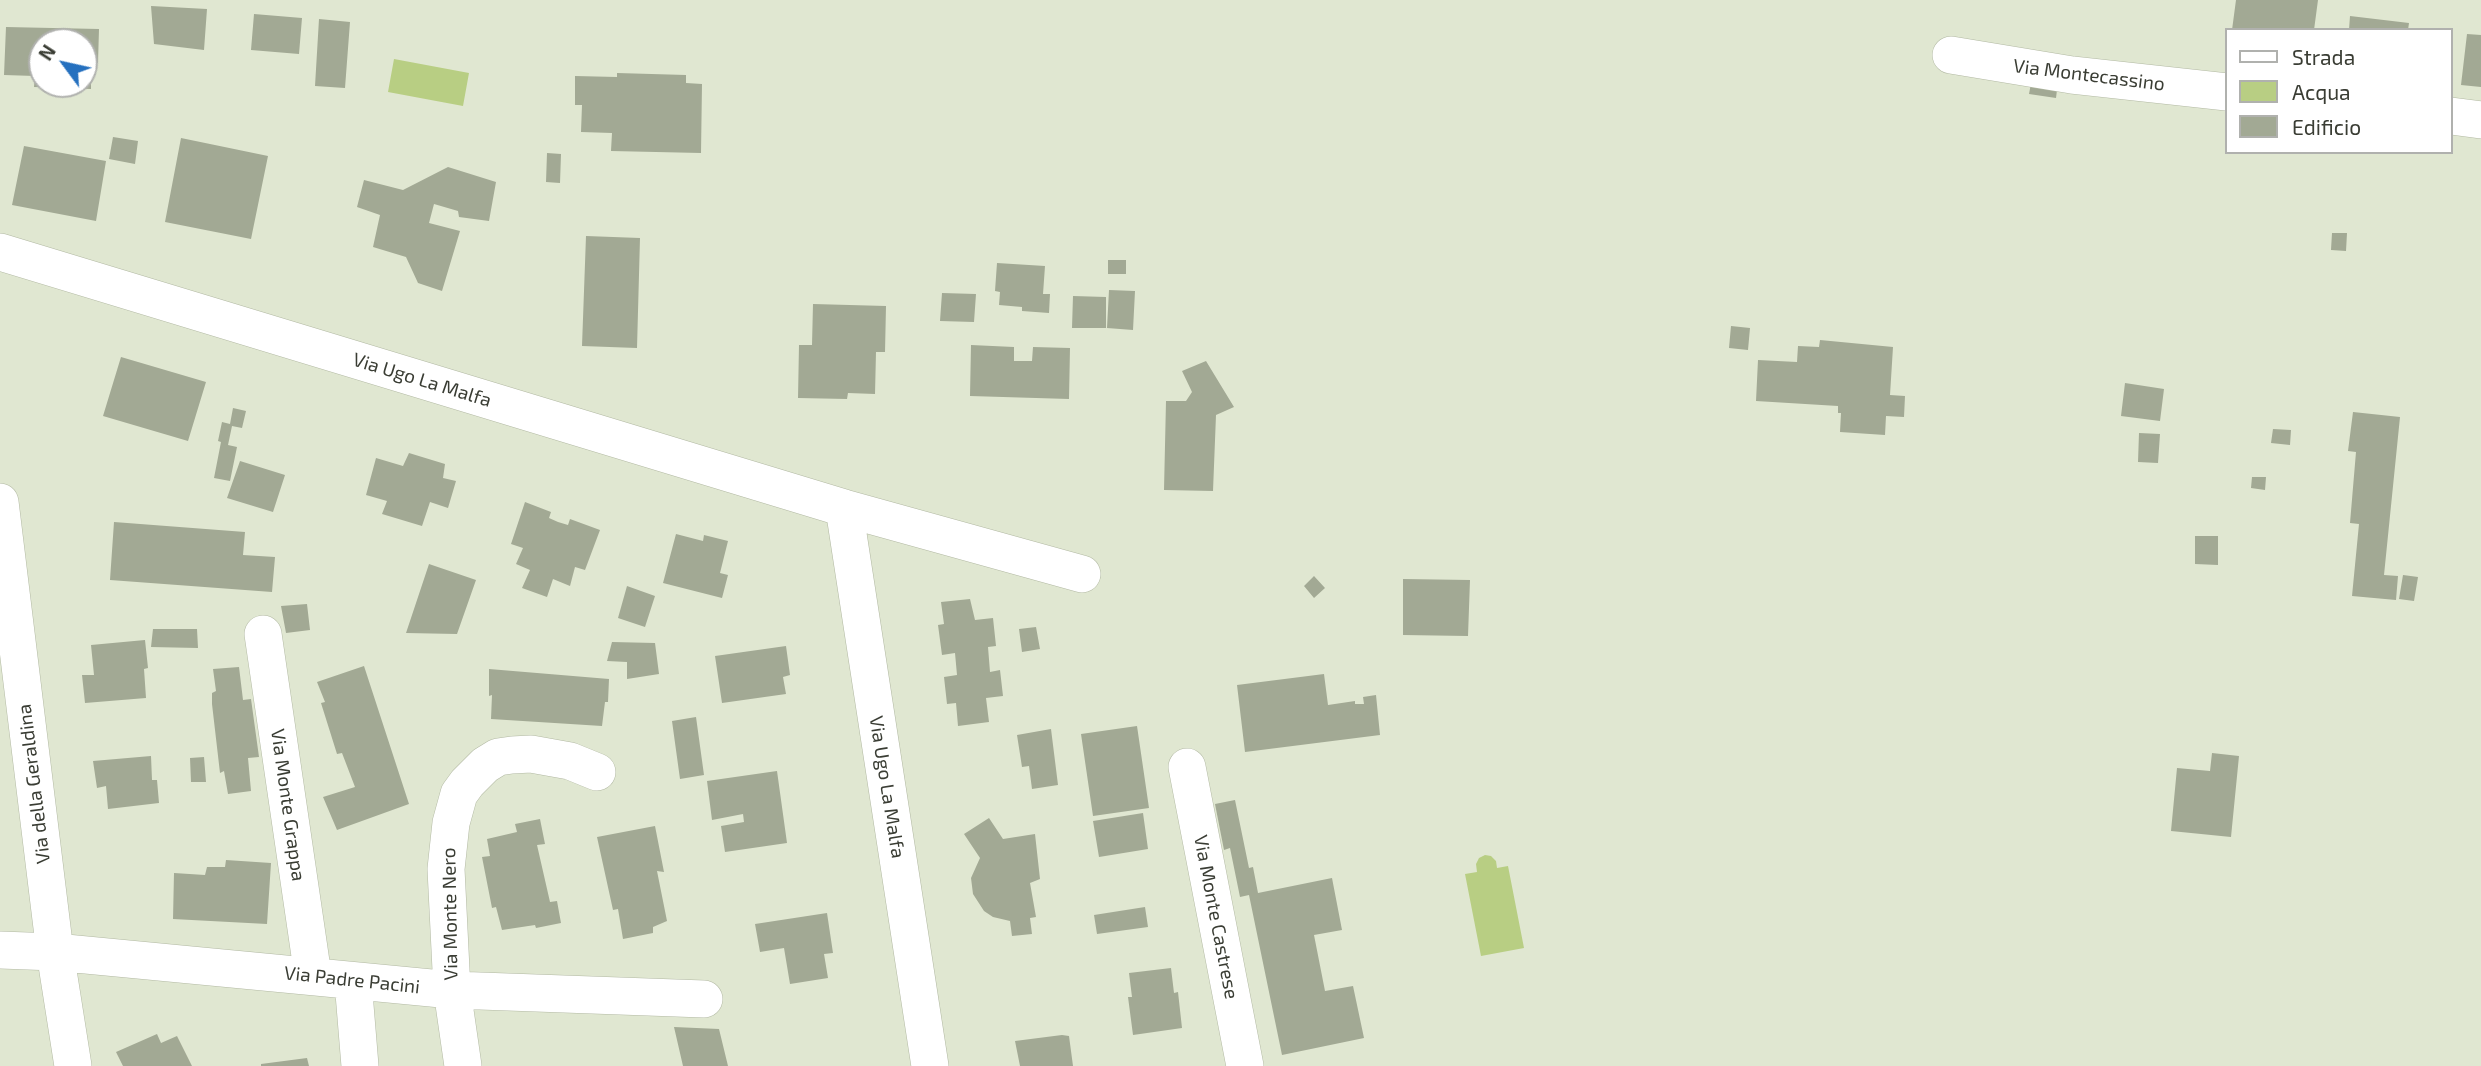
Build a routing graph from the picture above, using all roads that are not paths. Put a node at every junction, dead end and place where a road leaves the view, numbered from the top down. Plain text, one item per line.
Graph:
1 (1951, 55) dead end
2 (2226, 92) edge
3 (2453, 116) edge
4 (2481, 120) edge
5 (0, 252) edge
6 (0, 502) edge
7 (844, 508) junction
8 (1082, 574) dead end
9 (263, 634) dead end
10 (1187, 767) dead end
11 (597, 772) dead end
12 (0, 950) edge
13 (54, 952) junction
14 (313, 976) junction
15 (354, 981) junction
16 (452, 990) junction
17 (704, 999) dead end
18 (73, 1066) edge
19 (360, 1066) edge
20 (463, 1066) edge
21 (930, 1066) edge
22 (1245, 1066) edge

1 - 2 street, Via Montecassino
3 - 4 street
5 - 7 street, Via Ugo La Malfa
6 - 13 street, Via della Geraldina
7 - 8 street, Via Ugo La Malfa
7 - 21 street, Via Ugo La Malfa
9 - 14 street, Via Monte Grappa
10 - 22 street, Via Monte Castrese
11 - 16 street, Via Monte Nero
12 - 13 street, Via Padre Pacini
13 - 14 street, Via Padre Pacini
13 - 18 street, Via della Geraldina
14 - 15 street, Via Padre Pacini
15 - 16 street, Via Padre Pacini
15 - 19 street
16 - 17 street, Via Padre Pacini
16 - 20 street, Via Monte Nero

